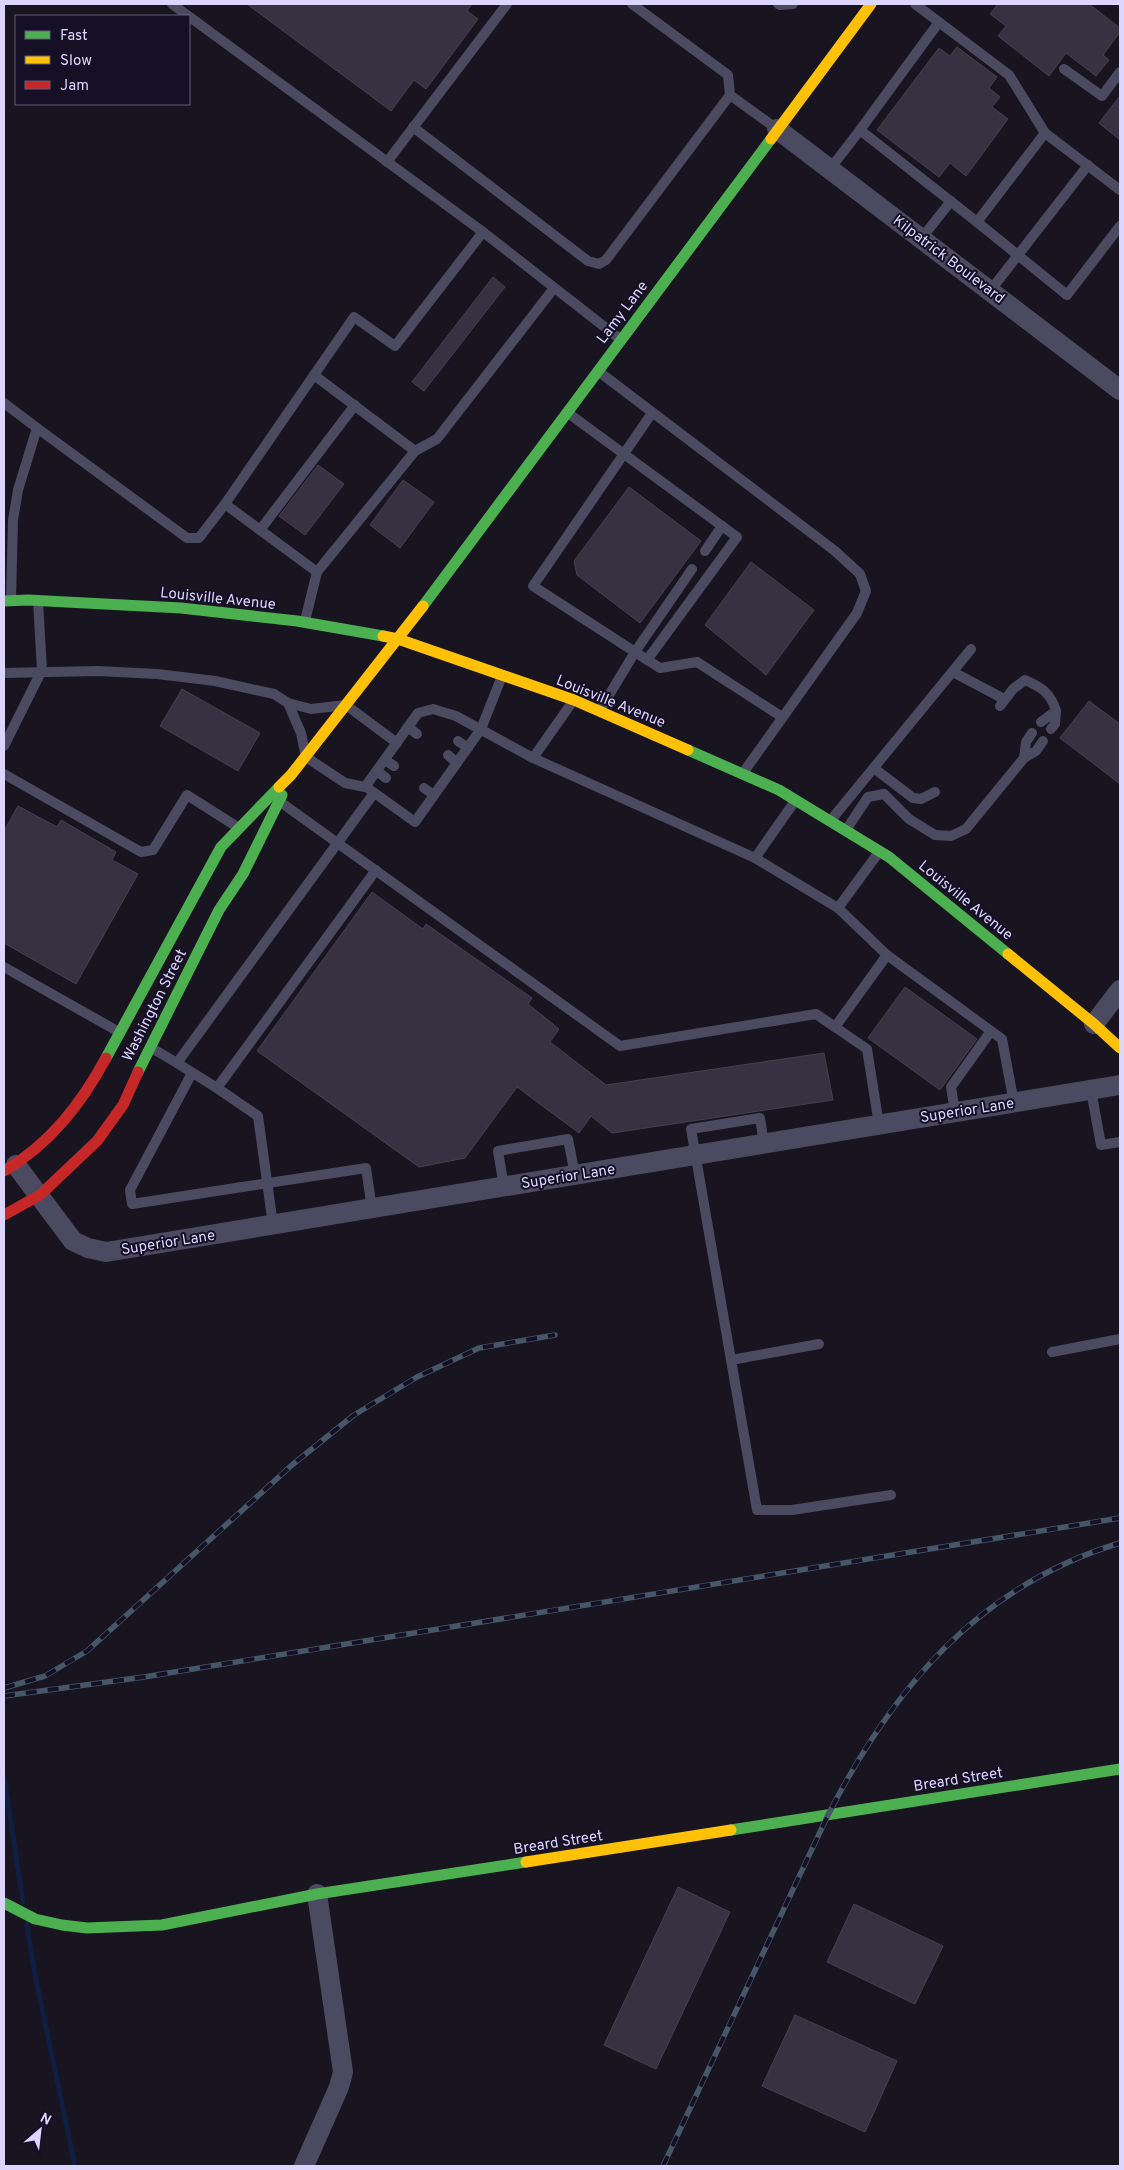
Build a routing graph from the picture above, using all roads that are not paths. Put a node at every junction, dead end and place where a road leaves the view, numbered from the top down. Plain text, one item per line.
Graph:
1 (172, 4) edge
2 (507, 4) edge
3 (632, 4) edge
4 (778, 4) edge
5 (793, 4) edge
6 (871, 4) edge
7 (915, 4) edge
8 (187, 15) edge
9 (190, 17) edge
10 (939, 22) junction
11 (1064, 69) dead end
12 (1120, 72) edge
13 (730, 95) junction
14 (413, 127) junction
15 (777, 129) junction
16 (860, 130) junction
17 (1046, 133) junction
18 (387, 162) junction
19 (1088, 165) junction
20 (830, 170) junction
21 (1120, 190) edge
22 (951, 201) junction
23 (977, 222) junction
24 (1120, 226) edge
25 (482, 232) junction
26 (922, 239) junction
27 (1019, 256) junction
28 (554, 288) junction
29 (990, 291) junction
30 (621, 339) junction
31 (597, 371) junction
32 (314, 375) junction
33 (1120, 390) edge
34 (4, 403) edge
35 (355, 405) junction
36 (567, 412) junction
37 (652, 413) junction
38 (37, 428) junction
39 (415, 451) junction
40 (626, 454) junction
41 (225, 504) junction
42 (722, 526) junction
43 (260, 530) junction
44 (705, 551) dead end
45 (692, 569) dead end
46 (317, 572) junction
47 (7, 601) edge
48 (38, 601) junction
49 (304, 622) junction
50 (398, 639) junction
51 (971, 649) dead end
52 (635, 652) junction
53 (647, 660) junction
54 (42, 670) junction
55 (953, 672) junction
56 (4, 673) edge
57 (502, 675) junction
58 (574, 700) junction
59 (288, 703) junction
60 (346, 706) junction
61 (600, 711) junction
62 (1056, 711) junction
63 (418, 713) junction
64 (782, 717) junction
65 (428, 720) dead end
66 (1041, 722) dead end
67 (408, 727) junction
68 (481, 729) junction
69 (1052, 729) dead end
70 (1032, 733) dead end
71 (418, 734) dead end
72 (458, 741) dead end
73 (1043, 741) dead end
74 (397, 743) junction
75 (4, 746) edge
76 (468, 748) junction
77 (306, 756) junction
78 (448, 756) dead end
79 (533, 758) junction
80 (1024, 758) junction
81 (385, 760) junction
82 (457, 763) junction
83 (394, 766) dead end
84 (875, 769) junction
85 (377, 771) junction
86 (4, 774) edge
87 (743, 774) junction
88 (291, 775) junction
89 (386, 778) dead end
90 (424, 788) dead end
91 (370, 790) junction
92 (935, 792) dead end
93 (434, 795) junction
94 (416, 800) dead end
95 (796, 800) junction
96 (279, 801) junction
97 (426, 806) junction
98 (831, 821) junction
99 (239, 828) junction
100 (846, 831) junction
101 (338, 843) junction
102 (880, 851) junction
103 (756, 858) junction
104 (376, 870) junction
105 (838, 908) junction
106 (887, 955) junction
107 (4, 967) edge
108 (1120, 990) edge
109 (1094, 1024) junction
110 (835, 1027) junction
111 (991, 1031) junction
112 (120, 1033) junction
113 (149, 1046) junction
114 (1120, 1048) edge
115 (177, 1063) junction
116 (192, 1073) junction
117 (1120, 1084) edge
118 (217, 1088) junction
119 (1091, 1090) junction
120 (1014, 1102) junction
121 (955, 1112) junction
122 (879, 1125) junction
123 (1120, 1142) edge
124 (694, 1155) junction
125 (10, 1168) edge
126 (575, 1175) junction
127 (267, 1183) junction
128 (504, 1187) junction
129 (40, 1195) junction
130 (372, 1208) junction
131 (4, 1214) edge
132 (274, 1225) junction
133 (1120, 1339) edge
134 (819, 1344) dead end
135 (1052, 1352) dead end
136 (731, 1360) junction
137 (891, 1495) dead end
138 (1120, 1768) edge
139 (318, 1894) junction
140 (4, 1903) edge
141 (304, 2166) edge

1 - 8 lane
2 - 14 lane
3 - 13 lane
4 - 5 lane
6 - 15 street, Lamy Lane
7 - 10 lane
9 - 18 lane
10 - 16 lane
10 - 17 lane
11 - 12 lane
13 - 14 lane
13 - 15 lane
14 - 18 lane
15 - 20 street, Kilpatrick Boulevard
15 - 30 street, Lamy Lane
16 - 20 lane
16 - 22 lane
17 - 19 lane
17 - 23 lane
18 - 25 lane
19 - 21 lane
19 - 27 lane
20 - 26 street, Kilpatrick Boulevard
22 - 23 lane
22 - 26 lane
23 - 27 lane
24 - 27 lane
25 - 28 lane
25 - 32 lane
26 - 29 street, Kilpatrick Boulevard
27 - 29 lane
28 - 30 lane
28 - 39 lane
29 - 33 street, Kilpatrick Boulevard
30 - 31 street, Lamy Lane
31 - 36 street, Lamy Lane
31 - 37 lane
32 - 35 lane
32 - 41 lane
34 - 38 lane
35 - 39 lane
35 - 43 lane
36 - 40 lane
36 - 50 street, Lamy Lane
37 - 40 lane
37 - 64 lane
38 - 41 lane
38 - 47 lane
39 - 46 lane
40 - 42 lane
40 - 52 lane
41 - 43 lane
42 - 44 lane
42 - 53 lane
43 - 46 lane
45 - 52 lane
46 - 49 lane
47 - 48 street, Louisville Avenue
48 - 49 street, Louisville Avenue
48 - 54 lane
49 - 50 street, Louisville Avenue
50 - 57 street, Louisville Avenue
50 - 60 street, Washington Street
51 - 55 lane
52 - 53 lane
52 - 61 lane
53 - 64 lane
54 - 56 lane
54 - 59 lane
54 - 75 lane
55 - 62 lane
55 - 84 lane
57 - 58 street, Louisville Avenue
57 - 68 lane
58 - 61 street, Louisville Avenue
58 - 79 lane
59 - 60 lane
59 - 77 lane
60 - 74 lane
60 - 77 street, Washington Street
61 - 87 street, Louisville Avenue
62 - 66 lane
62 - 69 lane
63 - 65 lane
63 - 67 lane
63 - 68 lane
64 - 87 lane
67 - 71 lane
67 - 74 lane
68 - 76 lane
68 - 79 lane
70 - 80 lane
72 - 76 lane
73 - 80 lane
74 - 81 lane
76 - 82 lane
77 - 88 street, Washington Street
77 - 91 lane
78 - 82 lane
79 - 103 lane
80 - 100 lane
81 - 83 lane
81 - 85 lane
82 - 93 lane
84 - 92 lane
84 - 98 lane
85 - 89 lane
85 - 91 lane
86 - 99 lane
87 - 95 street, Louisville Avenue
88 - 96 street, Washington Street
88 - 99 street, Washington Street
90 - 93 lane
91 - 97 lane
91 - 101 lane
93 - 97 lane
94 - 97 lane
95 - 98 street, Louisville Avenue
95 - 103 lane
96 - 101 lane
96 - 113 street, Washington Street
98 - 100 street, Louisville Avenue
99 - 112 street, Washington Street
100 - 102 street, Louisville Avenue
101 - 104 lane
101 - 115 lane
102 - 105 lane
102 - 109 street, Louisville Avenue
103 - 105 lane
104 - 110 lane
104 - 118 lane
105 - 106 lane
106 - 110 lane
106 - 111 lane
107 - 112 lane
108 - 109 street
109 - 114 street, Louisville Avenue
110 - 122 lane
111 - 120 lane
111 - 121 lane
112 - 113 street
112 - 125 street, Washington Street
113 - 115 lane
113 - 129 street, Washington Street
115 - 116 lane
116 - 118 lane
116 - 127 lane
117 - 119 street, Superior Lane
118 - 127 lane
119 - 120 street, Superior Lane
119 - 123 lane
120 - 121 street, Superior Lane
121 - 122 street, Superior Lane
122 - 124 street, Superior Lane
124 - 126 street, Superior Lane
124 - 136 lane
125 - 129 street, Superior Lane
126 - 128 street, Superior Lane
126 - 128 lane
127 - 130 lane
127 - 132 lane
128 - 130 street, Superior Lane
129 - 131 street, Washington Street
129 - 132 street, Superior Lane
130 - 132 street, Superior Lane
133 - 135 lane
134 - 136 lane
136 - 137 lane
138 - 139 street, Breard Street
139 - 140 street, Breard Street
139 - 141 street

